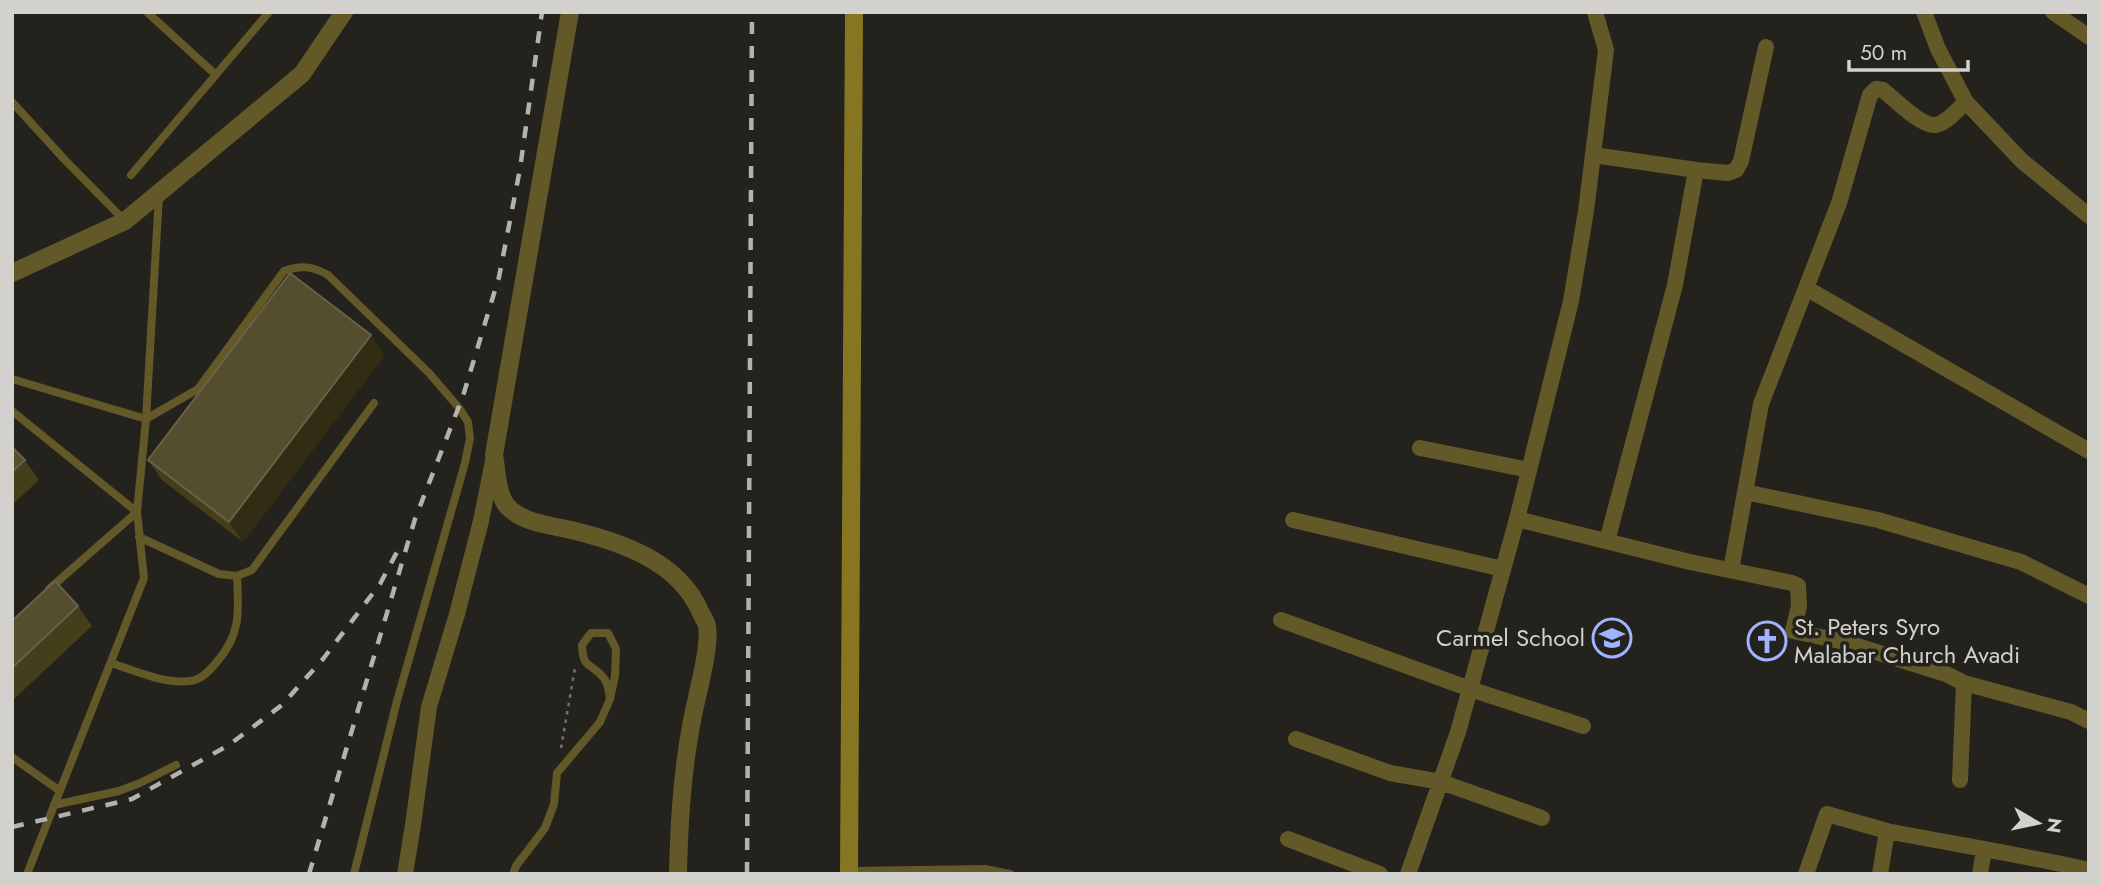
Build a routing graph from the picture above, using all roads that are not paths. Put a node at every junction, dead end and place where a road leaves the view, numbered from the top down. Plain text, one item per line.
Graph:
1 (269, 12) edge
2 (344, 12) edge
3 (570, 12) edge
4 (854, 12) edge
5 (1595, 12) edge
6 (1924, 12) edge
7 (2053, 12) edge
8 (148, 13) edge
9 (2089, 37) edge
10 (1766, 47) dead end
11 (216, 75) junction
12 (12, 102) edge
13 (1966, 102) junction
14 (1594, 155) junction
15 (1696, 170) junction
16 (131, 175) dead end
17 (160, 192) junction
18 (2089, 216) edge
19 (125, 221) junction
20 (12, 273) edge
21 (1806, 288) junction
22 (12, 379) edge
23 (374, 403) dead end
24 (12, 411) edge
25 (146, 419) junction
26 (1420, 447) dead end
27 (2089, 451) edge
28 (494, 455) junction
29 (1529, 470) junction
30 (1745, 492) junction
31 (137, 512) junction
32 (1517, 519) junction
33 (1293, 520) dead end
34 (139, 537) junction
35 (1606, 541) junction
36 (1503, 569) junction
37 (1731, 570) junction
38 (237, 576) junction
39 (43, 594) edge
40 (2089, 596) edge
41 (1281, 620) dead end
42 (111, 663) junction
43 (1964, 683) junction
44 (1470, 689) junction
45 (610, 699) junction
46 (2088, 717) edge
47 (1583, 726) dead end
48 (1296, 739) dead end
49 (12, 757) edge
50 (176, 765) dead end
51 (1961, 780) dead end
52 (1441, 782) junction
53 (60, 791) junction
54 (54, 805) junction
55 (1542, 818) dead end
56 (1887, 831) junction
57 (1288, 839) dead end
58 (1984, 850) junction
59 (2089, 870) edge
60 (985, 872) edge
61 (849, 873) edge
62 (27, 874) edge
63 (354, 874) edge
64 (405, 874) edge
65 (513, 874) edge
66 (678, 874) edge
67 (1010, 874) edge
68 (1380, 874) edge
69 (1408, 874) edge
70 (1806, 874) edge
71 (1881, 874) edge
72 (1980, 874) edge

1 - 11 lane
2 - 17 street
3 - 28 street
4 - 61 main road
5 - 14 street
6 - 13 street
7 - 9 street
8 - 11 lane
10 - 15 street
11 - 16 lane
12 - 19 lane
13 - 18 street
13 - 21 street
14 - 15 street
14 - 29 street
15 - 35 street
17 - 19 street
17 - 25 lane
19 - 20 street
21 - 27 street
21 - 30 street
22 - 25 lane
23 - 38 lane
24 - 31 lane
25 - 31 lane
25 - 63 lane
26 - 29 street
28 - 64 street
28 - 66 street
29 - 32 street
30 - 37 street
30 - 40 street
31 - 34 lane
31 - 39 lane
32 - 35 street
32 - 36 street
33 - 36 street
34 - 38 lane
34 - 42 lane
35 - 37 street
36 - 44 street
37 - 43 street
38 - 42 lane
41 - 44 street
42 - 53 lane
43 - 46 street
43 - 51 street
44 - 47 street
44 - 52 street
45 - 45 lane
45 - 65 lane
48 - 52 street
49 - 53 lane
50 - 54 lane
52 - 55 street
52 - 69 street
53 - 54 lane
54 - 62 lane
56 - 58 street
56 - 70 street
56 - 71 street
57 - 68 street
58 - 59 street
58 - 72 street
60 - 61 lane
60 - 67 lane

